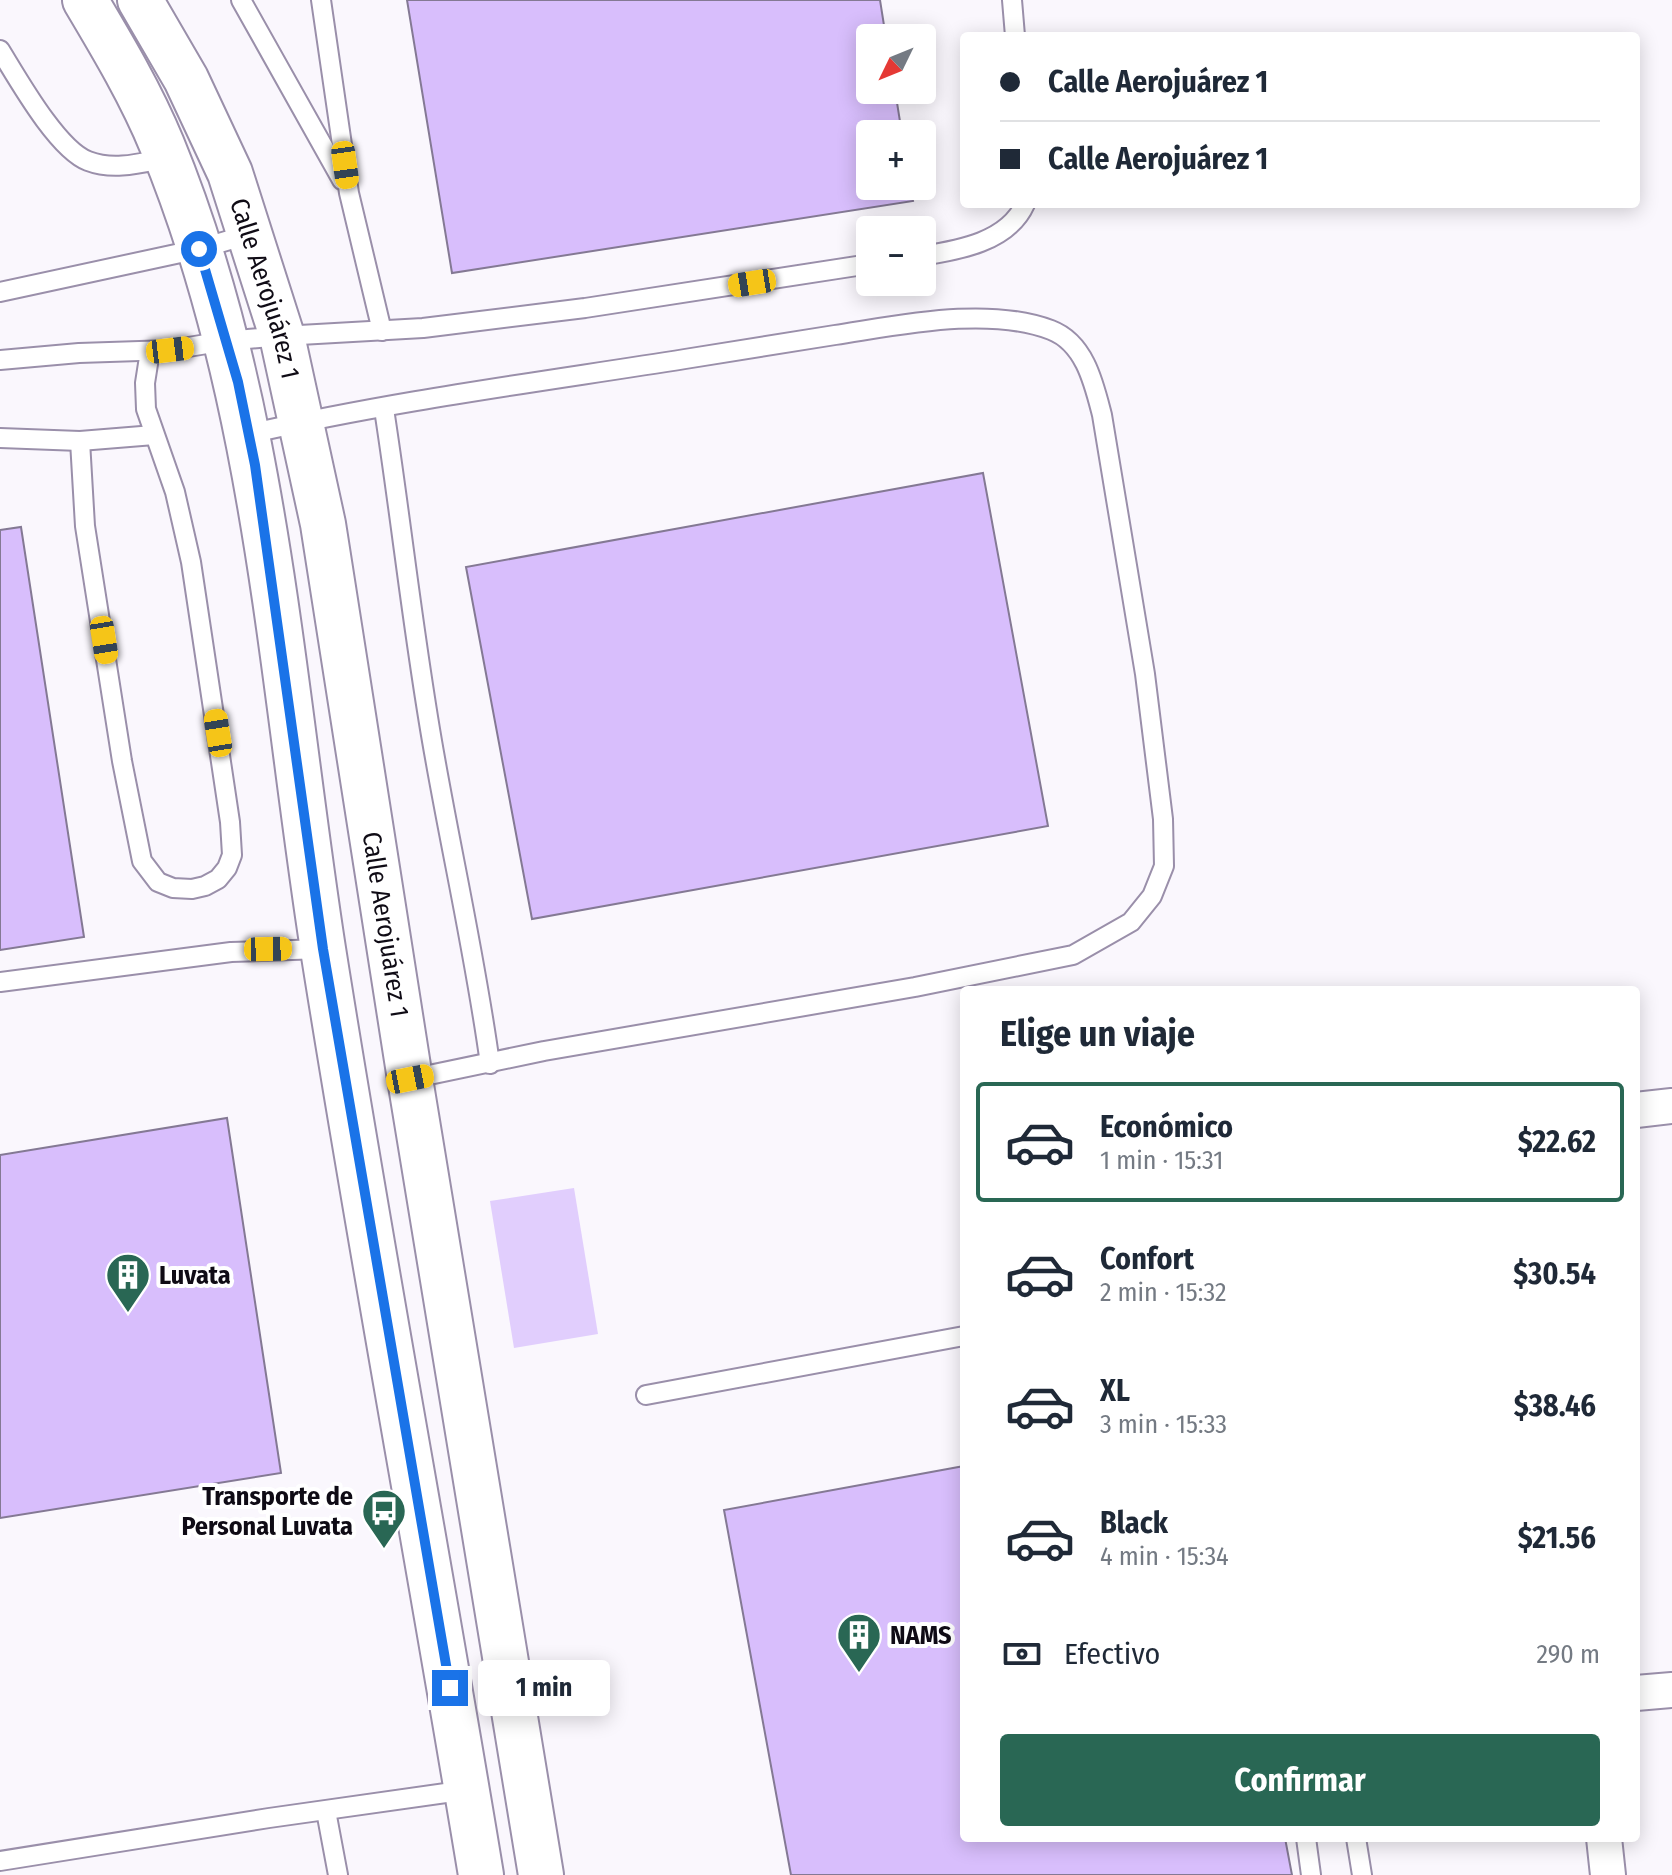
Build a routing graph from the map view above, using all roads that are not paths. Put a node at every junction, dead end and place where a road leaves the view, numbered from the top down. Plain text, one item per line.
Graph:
1 (85, 0) edge
2 (140, 0) edge
3 (241, 0) edge
4 (321, 0) edge
5 (1012, 0) edge
6 (1015, 32) edge
7 (0, 50) edge
8 (167, 158) junction
9 (349, 193) junction
10 (1022, 208) edge
11 (250, 234) junction
12 (199, 249) junction
13 (936, 253) edge
14 (856, 266) edge
15 (0, 292) edge
16 (382, 331) junction
17 (282, 336) junction
18 (225, 341) junction
19 (150, 351) junction
20 (0, 360) edge
21 (384, 409) junction
22 (300, 422) junction
23 (249, 434) junction
24 (154, 435) junction
25 (0, 438) edge
26 (80, 441) junction
27 (323, 949) junction
28 (0, 982) edge
29 (490, 1064) junction
30 (410, 1079) junction
31 (1672, 1106) edge
32 (1640, 1110) edge
33 (960, 1337) edge
34 (646, 1395) dead end
35 (1672, 1690) edge
36 (1640, 1693) edge
37 (467, 1790) junction
38 (326, 1811) junction
39 (1307, 1842) edge
40 (1357, 1842) edge
41 (1604, 1842) edge
42 (0, 1861) edge
43 (338, 1875) edge
44 (481, 1875) edge
45 (541, 1875) edge
46 (1311, 1875) edge
47 (1362, 1875) edge
48 (1608, 1875) edge

1 - 8 street, Calle Aerojuárez 1
2 - 11 street, Calle Aerojuárez 1
3 - 9 lane
4 - 9 lane
5 - 6 lane
7 - 8 lane
8 - 12 street, Calle Aerojuárez 1
9 - 16 lane
10 - 13 lane
11 - 12 lane
11 - 17 street, Calle Aerojuárez 1
12 - 15 lane
12 - 18 street, Calle Aerojuárez 1
14 - 16 lane
16 - 17 lane
17 - 18 lane
17 - 22 street, Calle Aerojuárez 1
18 - 19 lane
18 - 23 street, Calle Aerojuárez 1
19 - 20 lane
19 - 24 lane
21 - 22 lane
21 - 29 lane
21 - 29 lane
22 - 23 lane
22 - 30 street, Calle Aerojuárez 1
23 - 27 street, Calle Aerojuárez 1
24 - 26 lane
24 - 26 lane
25 - 26 lane
27 - 28 lane
27 - 37 street, Calle Aerojuárez 1
29 - 30 lane
30 - 45 street, Calle Aerojuárez 1
31 - 32 street
33 - 34 lane
35 - 36 street
37 - 38 lane
37 - 44 street, Calle Aerojuárez 1
38 - 42 lane
38 - 43 lane
39 - 46 lane
40 - 47 lane
41 - 48 street

